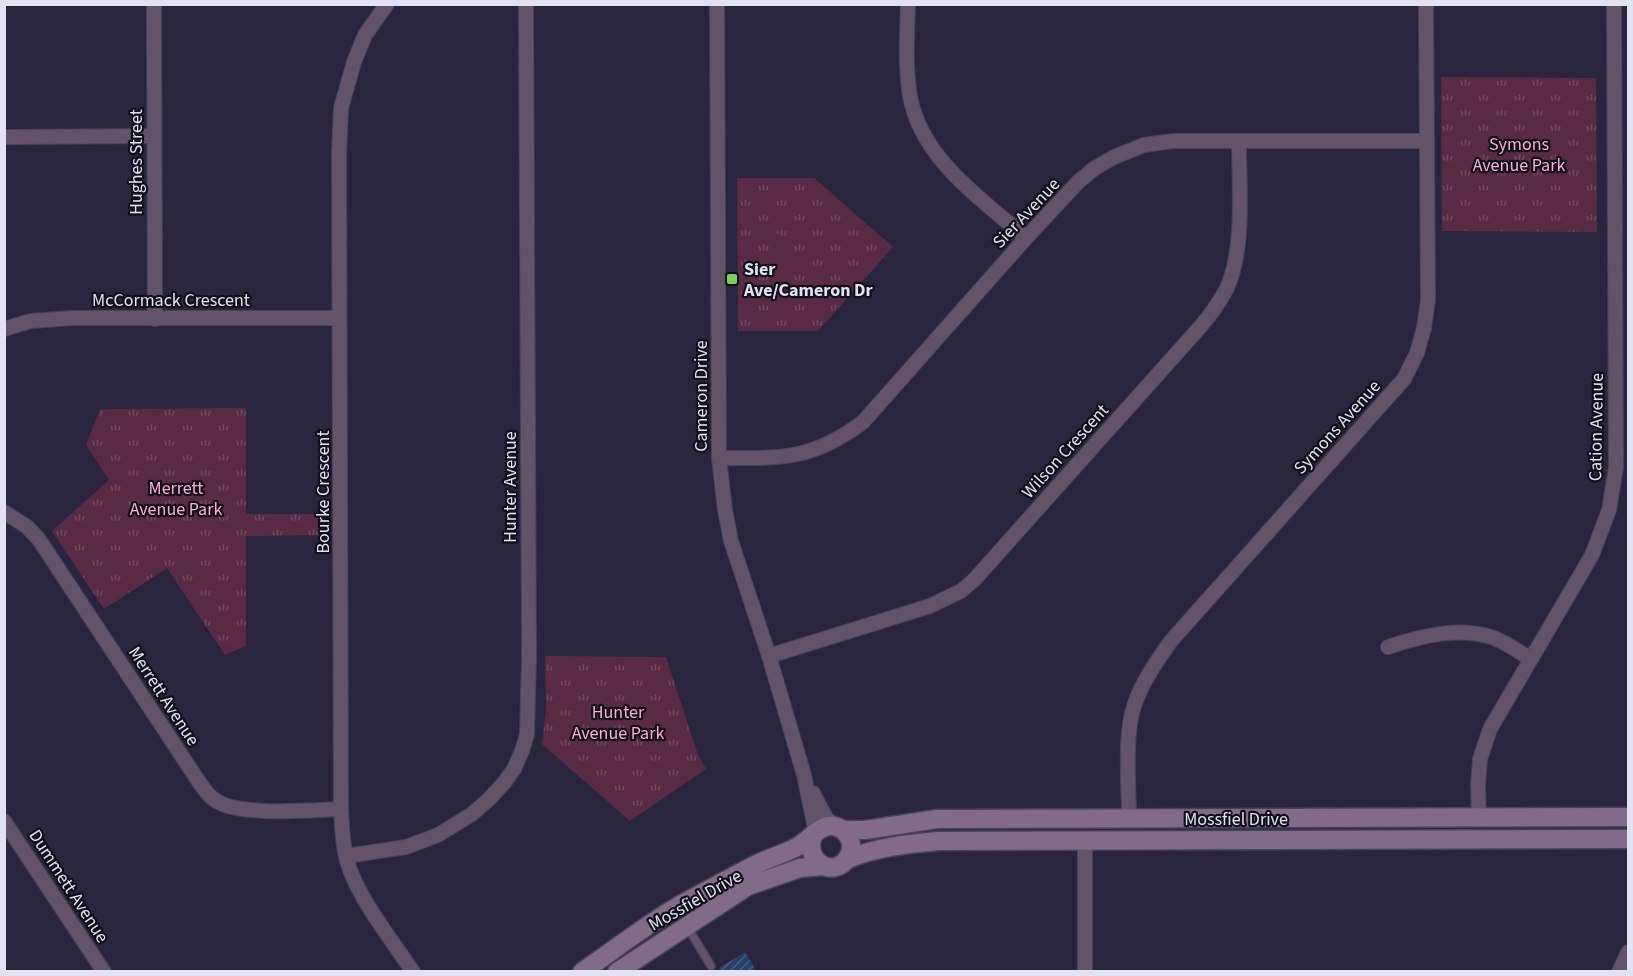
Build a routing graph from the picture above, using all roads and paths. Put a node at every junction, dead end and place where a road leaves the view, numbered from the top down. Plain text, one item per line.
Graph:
1 (154, 4) edge
2 (387, 4) edge
3 (526, 4) edge
4 (717, 4) edge
5 (908, 4) edge
6 (1426, 4) edge
7 (1614, 4) edge
8 (4, 136) edge
9 (154, 136) junction
10 (1427, 141) junction
11 (1239, 142) junction
12 (1026, 238) junction
13 (339, 318) junction
14 (155, 319) junction
15 (4, 329) edge
16 (719, 458) junction
17 (4, 512) edge
18 (1388, 647) dead end
19 (768, 656) junction
20 (1531, 659) junction
21 (804, 775) junction
22 (341, 809) junction
23 (1629, 817) edge
24 (1479, 818) junction
25 (1129, 819) junction
26 (1086, 820) junction
27 (4, 821) edge
28 (841, 829) junction
29 (814, 834) junction
30 (1479, 839) junction
31 (1629, 839) edge
32 (1085, 841) junction
33 (1128, 841) junction
34 (346, 856) junction
35 (848, 858) junction
36 (824, 866) junction
37 (687, 925) junction
38 (1629, 952) edge
39 (606, 965) edge
40 (711, 966) dead end
41 (104, 972) edge
42 (413, 972) edge
43 (582, 972) edge
44 (617, 972) edge
45 (1085, 972) edge
46 (1619, 972) edge

1 - 9 street, Hughes Street
2 - 13 street, Bourke Crescent
3 - 34 street, Hunter Avenue
4 - 16 street, Cameron Drive
5 - 12 street
6 - 10 street, Symons Avenue
7 - 20 street, Cation Avenue
8 - 9 street
9 - 14 street, Hughes Street
10 - 11 street, Sier Avenue
10 - 25 street, Symons Avenue
11 - 12 street, Sier Avenue
11 - 19 street, Wilson Crescent
12 - 16 street, Sier Avenue
13 - 14 street, McCormack Crescent
13 - 22 street, Bourke Crescent
14 - 15 street, McCormack Crescent
16 - 19 street, Cameron Drive
17 - 22 street, Merrett Avenue
18 - 20 street
19 - 21 street, Cameron Drive
20 - 24 street, Cation Avenue
21 - 28 street, Cameron Drive
21 - 29 street, Cameron Drive
22 - 34 street, Bourke Crescent
23 - 24 street, Mossfiel Drive
24 - 25 street, Mossfiel Drive
24 - 30 street
25 - 26 street, Mossfiel Drive
25 - 33 street
26 - 28 street, Mossfiel Drive
26 - 32 street
27 - 41 street, Dummett Avenue
28 - 29 street
28 - 35 street
29 - 36 street
29 - 39 street, Mossfiel Drive
30 - 31 street, Mossfiel Drive
30 - 33 street, Mossfiel Drive
32 - 33 street, Mossfiel Drive
32 - 35 street, Mossfiel Drive
32 - 45 street
34 - 42 street, Bourke Crescent
35 - 36 street
36 - 37 street, Mossfiel Drive
37 - 40 lane
37 - 44 street, Mossfiel Drive
38 - 46 street
39 - 43 street, Mossfiel Drive

